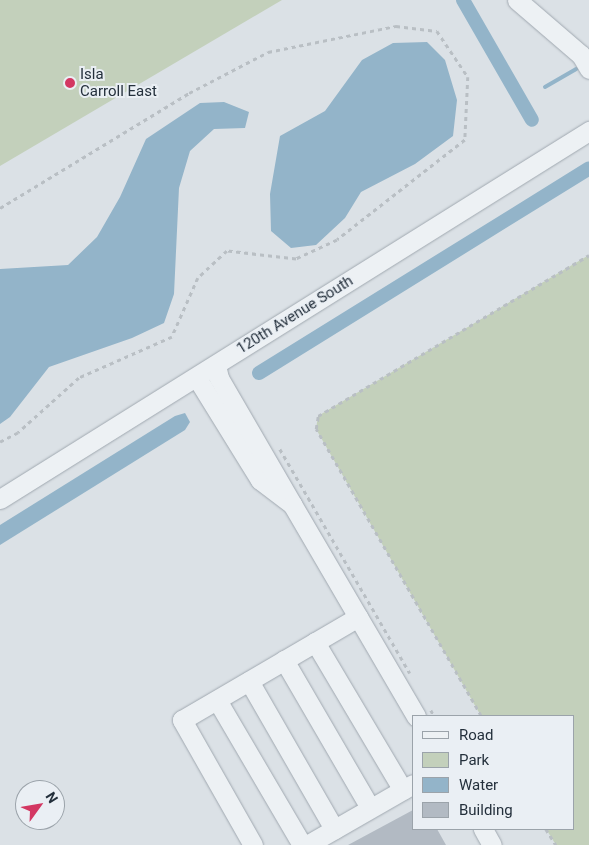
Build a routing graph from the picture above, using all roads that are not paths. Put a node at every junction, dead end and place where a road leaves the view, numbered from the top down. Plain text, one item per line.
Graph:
1 (516, 0) edge
2 (589, 69) edge
3 (589, 130) edge
4 (216, 366) junction
5 (197, 378) junction
6 (0, 499) edge
7 (292, 504) junction
8 (358, 617) junction
9 (315, 642) junction
10 (284, 660) junction
11 (249, 681) junction
12 (217, 700) junction
13 (423, 712) edge
14 (408, 787) edge
15 (370, 808) junction
16 (334, 829) junction
17 (484, 830) edge
18 (253, 845) edge
19 (302, 845) edge
20 (307, 845) edge
21 (492, 845) edge

1 - 2 street
3 - 4 street, 120th Avenue South
4 - 5 street, 120th Avenue South
4 - 7 street
5 - 6 street, 120th Avenue South
5 - 7 street
7 - 8 street
8 - 9 street
8 - 13 street
9 - 10 street
9 - 14 street
10 - 11 street
10 - 15 street
11 - 12 street
11 - 16 street
12 - 18 street
12 - 19 street
14 - 15 street
15 - 16 street
16 - 20 street
17 - 21 street

